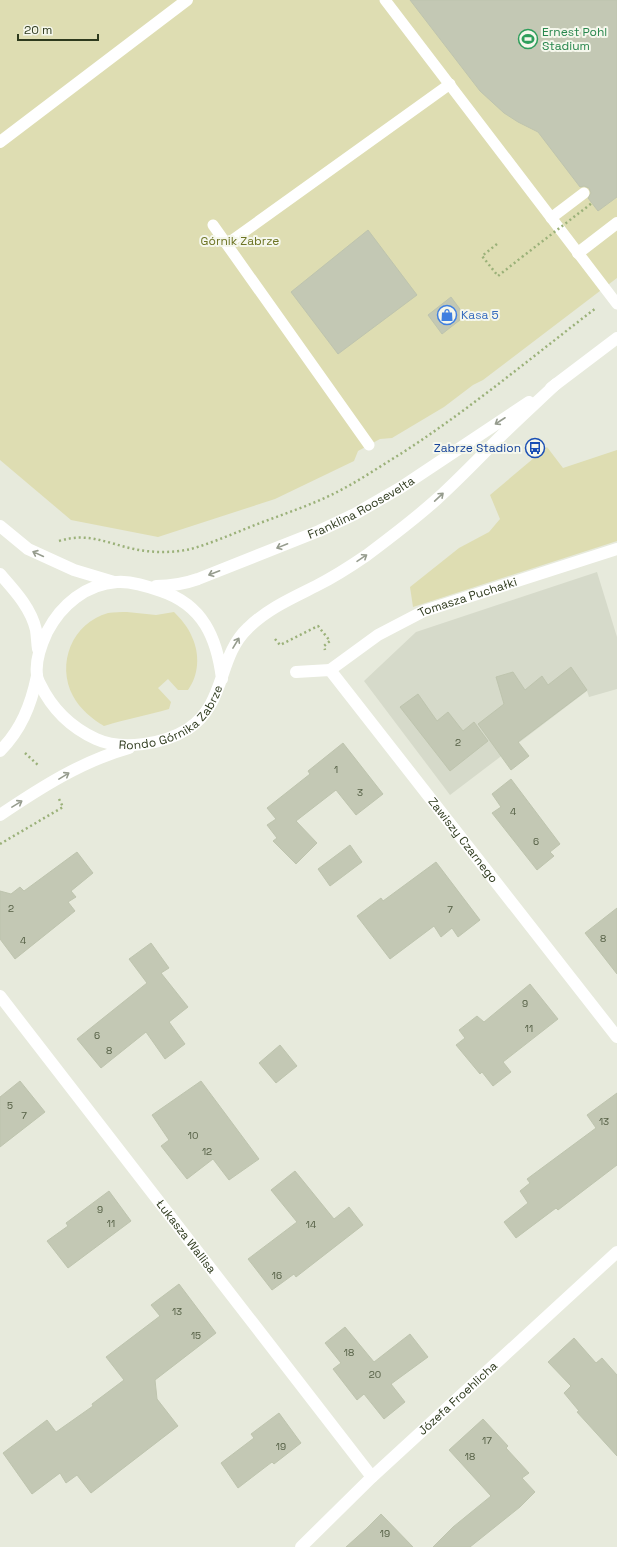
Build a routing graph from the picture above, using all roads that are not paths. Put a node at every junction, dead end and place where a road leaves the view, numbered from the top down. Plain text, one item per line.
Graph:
1 (187, 0) edge
2 (385, 0) edge
3 (450, 84) junction
4 (0, 142) edge
5 (584, 193) dead end
6 (552, 218) junction
7 (617, 223) edge
8 (213, 225) dead end
9 (227, 244) junction
10 (578, 252) junction
11 (614, 300) edge
12 (617, 338) edge
13 (556, 384) junction
14 (369, 445) dead end
15 (0, 526) edge
16 (617, 549) edge
17 (0, 574) edge
18 (116, 582) junction
19 (145, 585) junction
20 (38, 653) junction
21 (330, 670) junction
22 (296, 672) dead end
23 (37, 676) junction
24 (222, 679) junction
25 (141, 744) junction
26 (0, 751) edge
27 (0, 814) edge
28 (0, 996) edge
29 (617, 1037) edge
30 (617, 1252) edge
31 (372, 1477) junction
32 (301, 1547) edge

1 - 4 street
2 - 3 lane
3 - 6 lane
3 - 9 lane
5 - 6 lane
6 - 10 lane
7 - 10 street
8 - 9 lane
9 - 14 lane
10 - 11 lane
12 - 13 street, Franklina Roosevelta
13 -> 19 street, Franklina Roosevelta
24 -> 13 street, Franklina Roosevelta
18 -> 15 street
16 - 21 street, Tomasza Puchałki
17 - 20 street
18 - 19 street, Rondo Górnika Zabrze
18 - 20 street, Rondo Górnika Zabrze
19 - 24 street, Rondo Górnika Zabrze
20 - 23 street, Rondo Górnika Zabrze
21 - 22 street
21 - 29 street, Zawiszy Czarnego
23 - 25 street, Rondo Górnika Zabrze
23 - 26 street
24 - 25 street, Rondo Górnika Zabrze
27 -> 25 street
28 - 31 street, Łukasza Wallisa
30 - 31 street, Józefa Froehlicha
31 - 32 street, Józefa Froehlicha

